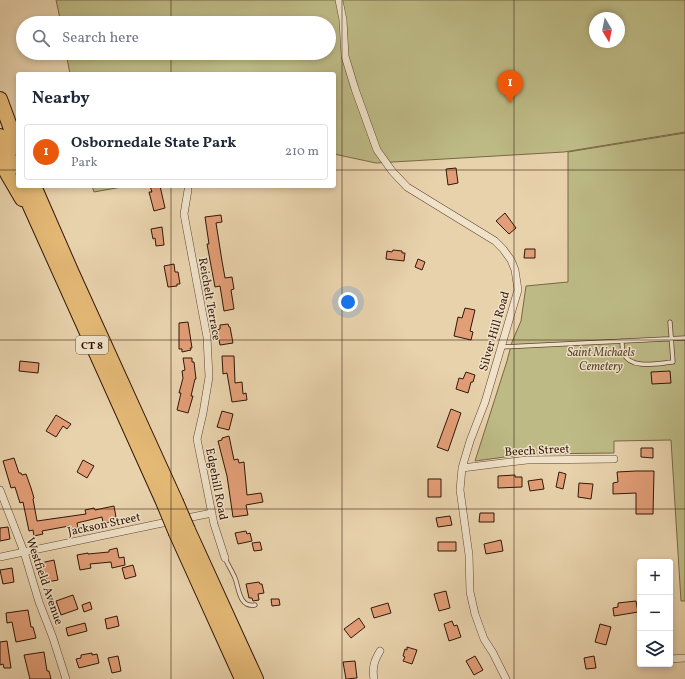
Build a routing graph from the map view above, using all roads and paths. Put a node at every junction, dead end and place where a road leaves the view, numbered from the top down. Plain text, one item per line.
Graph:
1 (339, 0) edge
2 (0, 99) edge
3 (0, 136) edge
4 (16, 143) edge
5 (0, 159) edge
6 (16, 174) edge
7 (22, 188) edge
8 (35, 188) edge
9 (188, 190) dead end
10 (37, 225) junction
11 (670, 322) dead end
12 (671, 338) junction
13 (685, 338) edge
14 (622, 341) junction
15 (501, 347) junction
16 (203, 413) joint
17 (614, 459) dead end
18 (462, 468) junction
19 (0, 490) edge
20 (170, 503) junction
21 (212, 512) junction
22 (182, 531) junction
23 (24, 552) junction
24 (0, 557) edge
25 (225, 558) joint
26 (255, 605) dead end
27 (380, 651) dead end
28 (685, 658) edge
29 (673, 659) edge
30 (66, 679) edge
31 (242, 679) edge
32 (256, 679) edge
33 (374, 679) edge
34 (506, 679) edge

1 - 15 street, Silver Hill Road
2 - 4 highway
3 - 6 highway
5 - 10 highway
7 - 10 highway, CT 8
8 - 20 highway, CT 8
9 - 16 street, Reichelt Terrace
10 - 20 highway, CT 8
11 - 12 lane
12 - 13 lane
12 - 14 lane
12 - 14 lane
14 - 15 lane
15 - 18 street, Silver Hill Road
16 - 21 street, Edgehill Road
17 - 18 street, Beech Street
18 - 34 street, Silver Hill Road
19 - 23 street, Westfield Avenue
20 - 22 highway, CT 8, bridge
21 - 23 street, Jackson Street
21 - 25 street, Edgehill Road
22 - 31 highway, CT 8
22 - 32 highway, CT 8
23 - 24 street, Jackson Street
23 - 30 street, Westfield Avenue
25 - 26 lane
27 - 33 street
28 - 29 street

